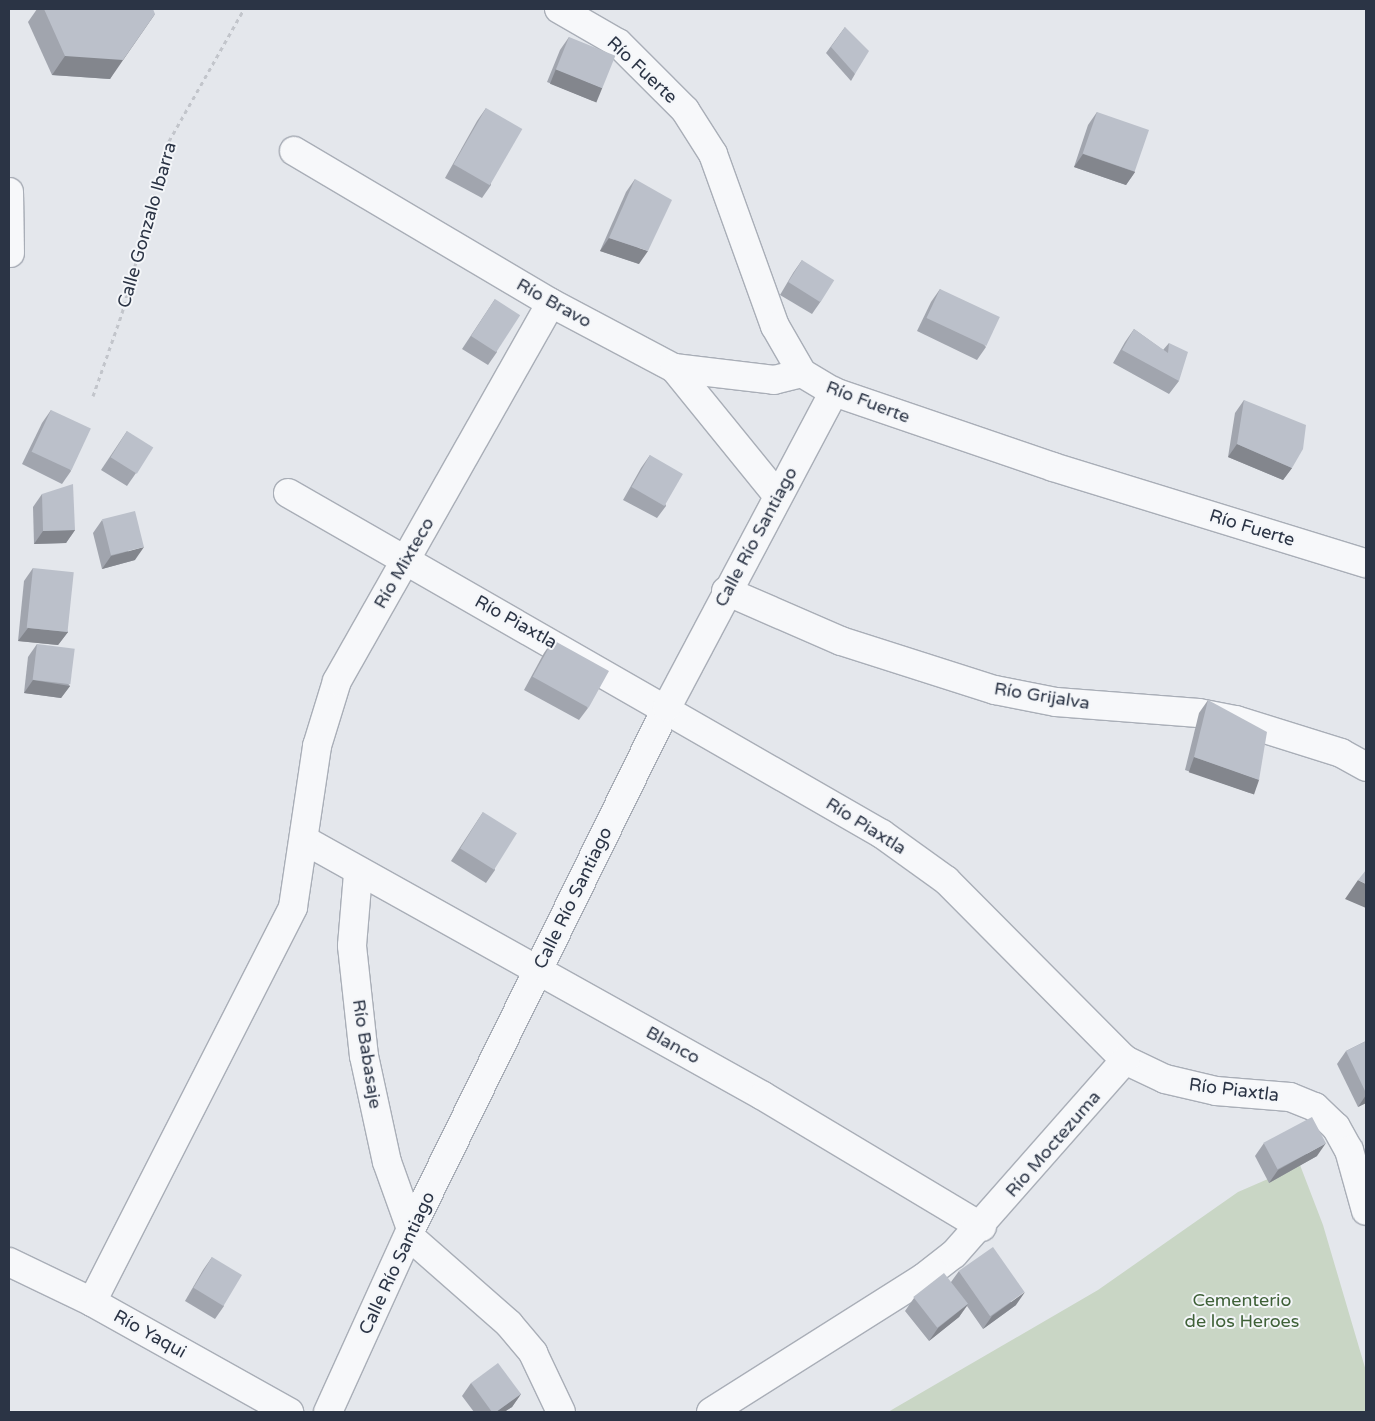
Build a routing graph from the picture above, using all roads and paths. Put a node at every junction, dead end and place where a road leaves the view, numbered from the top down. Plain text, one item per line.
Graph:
1 (244, 9) edge
2 (559, 9) edge
3 (294, 151) dead end
4 (9, 192) edge
5 (10, 253) edge
6 (551, 303) junction
7 (674, 368) junction
8 (802, 372) junction
9 (834, 392) junction
10 (93, 396) dead end
11 (288, 493) dead end
12 (778, 496) junction
13 (405, 562) junction
14 (1366, 563) edge
15 (726, 591) junction
16 (667, 707) junction
17 (1366, 766) edge
18 (306, 841) junction
19 (358, 874) junction
20 (538, 970) junction
21 (1125, 1060) junction
22 (1366, 1211) edge
23 (982, 1228) junction
24 (410, 1232) junction
25 (9, 1262) edge
26 (92, 1302) junction
27 (289, 1412) edge
28 (328, 1412) edge
29 (561, 1412) edge
30 (711, 1412) edge

1 - 10 path, Calle Gonzalo Ibarra
2 - 8 street, Río Fuerte
3 - 6 street, Río Bravo
4 - 5 street
6 - 7 street, Río Bravo
6 - 13 street, Río Mixteco
7 - 8 street
7 - 12 street, Río Bravo
8 - 9 street, Río Fuerte
9 - 12 street, Calle Río Santiago
9 - 14 street, Río Fuerte
11 - 13 street, Río Piaxtla
12 - 15 street, Calle Río Santiago
13 - 16 street, Río Piaxtla
13 - 18 street, Río Mixteco
15 - 16 street, Calle Río Santiago
15 - 17 street, Río Grijalva
16 - 20 street, Calle Río Santiago
16 - 21 street, Río Piaxtla
18 - 19 street, Blanco
18 - 26 street, Río Mixteco
19 - 20 street, Blanco
19 - 24 street, Río Babasaje
20 - 23 street, Blanco
20 - 24 street, Calle Río Santiago
21 - 22 street, Río Piaxtla
21 - 23 street, Río Moctezuma
23 - 30 street, Río Moctezuma
24 - 28 street, Calle Río Santiago
24 - 29 street, Río Babasaje
25 - 26 street, Río Yaqui
26 - 27 street, Río Yaqui

